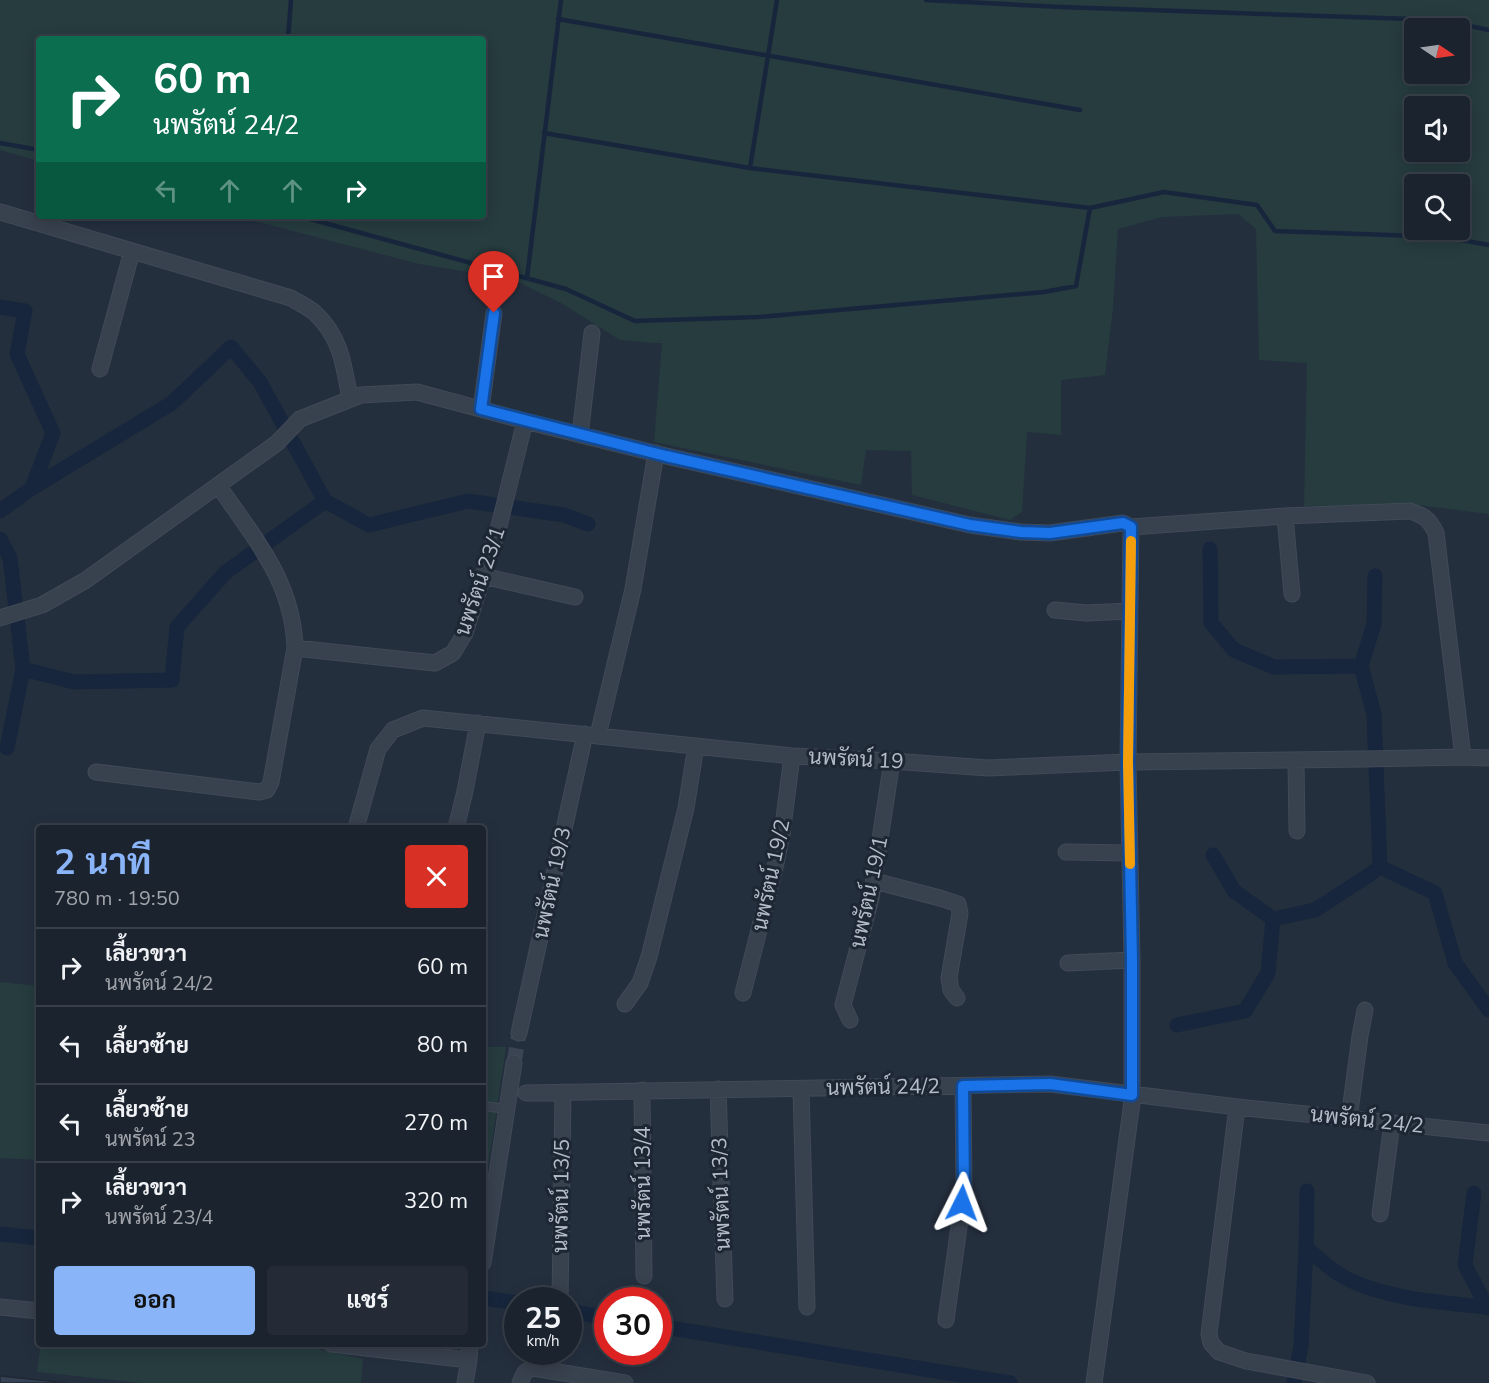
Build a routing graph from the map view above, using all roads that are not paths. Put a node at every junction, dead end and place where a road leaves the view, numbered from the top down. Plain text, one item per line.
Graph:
1 (0, 212) edge
2 (132, 251) junction
3 (494, 313) dead end
4 (592, 333) dead end
5 (100, 369) dead end
6 (350, 399) junction
7 (481, 409) junction
8 (525, 421) junction
9 (580, 435) junction
10 (656, 453) junction
11 (218, 485) junction
12 (1285, 516) junction
13 (1131, 527) junction
14 (483, 576) junction
15 (1292, 594) dead end
16 (575, 597) dead end
17 (1055, 610) dead end
18 (1130, 611) junction
19 (0, 618) edge
20 (295, 648) junction
21 (478, 723) junction
22 (591, 734) junction
23 (696, 746) junction
24 (792, 756) junction
25 (1463, 757) junction
26 (1489, 758) edge
27 (892, 760) junction
28 (1296, 760) junction
29 (1128, 762) junction
30 (96, 772) dead end
31 (357, 825) edge
32 (457, 825) edge
33 (1297, 831) dead end
34 (1066, 852) dead end
35 (1130, 853) junction
36 (874, 881) junction
37 (1132, 960) junction
38 (1068, 963) dead end
39 (743, 993) dead end
40 (957, 998) dead end
41 (625, 1004) dead end
42 (1365, 1010) dead end
43 (850, 1020) dead end
44 (519, 1033) tunnel mouth
45 (514, 1063) tunnel mouth
46 (963, 1086) junction
47 (718, 1089) junction
48 (801, 1089) junction
49 (642, 1090) junction
50 (563, 1092) junction
51 (526, 1093) dead end
52 (1132, 1095) junction
53 (486, 1106) edge
54 (1238, 1107) junction
55 (507, 1109) junction
56 (1349, 1119) junction
57 (1392, 1123) junction
58 (1489, 1133) edge
59 (1380, 1214) dead end
60 (486, 1244) edge
61 (644, 1276) dead end
62 (560, 1287) edge
63 (725, 1299) dead end
64 (0, 1306) edge
65 (807, 1308) dead end
66 (36, 1311) edge
67 (946, 1320) dead end
68 (357, 1347) edge
69 (470, 1347) edge
70 (469, 1360) junction
71 (465, 1383) edge
72 (520, 1383) edge
73 (625, 1383) edge
74 (1094, 1383) edge
75 (1367, 1383) edge

1 - 2 street
2 - 5 street
2 - 6 street
3 - 7 street
4 - 9 street
6 - 7 street
6 - 11 street
7 - 8 street
8 - 9 street
8 - 14 street, นพรัตน์ 23/1
9 - 10 street
10 - 13 street
10 - 22 street, นพรัตน์ 19/3
11 - 19 street
11 - 20 street
12 - 13 street
12 - 15 street
12 - 25 street
13 - 18 street
14 - 16 street
14 - 20 street, นพรัตน์ 23/1
17 - 18 street
18 - 29 street
20 - 30 street
21 - 22 street, นพรัตน์ 19
21 - 31 street, นพรัตน์ 19
21 - 32 street
22 - 23 street, นพรัตน์ 19
22 - 44 street, นพรัตน์ 19/3
23 - 24 street, นพรัตน์ 19
23 - 41 street
24 - 27 street, นพรัตน์ 19
24 - 39 street, นพรัตน์ 19/2
25 - 26 street, นพรัตน์ 19
25 - 28 street, นพรัตน์ 19
27 - 29 street, นพรัตน์ 19
27 - 36 street, นพรัตน์ 19/1
28 - 29 street, นพรัตน์ 19
28 - 33 street
29 - 35 street
34 - 35 street
35 - 37 street
36 - 40 street
36 - 43 street, นพรัตน์ 19/1
37 - 38 street
37 - 52 street
42 - 56 street
45 - 55 street
46 - 48 street, นพรัตน์ 24/2
46 - 52 street, นพรัตน์ 24/2
46 - 67 street
47 - 48 street, นพรัตน์ 24/2
47 - 49 street, นพรัตน์ 24/2
47 - 63 street, นพรัตน์ 13/3
48 - 65 street
49 - 50 street, นพรัตน์ 24/2
49 - 61 street, นพรัตน์ 13/4
50 - 51 street, นพรัตน์ 24/2
50 - 62 street, นพรัตน์ 13/5
52 - 54 street, นพรัตน์ 24/2
52 - 74 street
53 - 55 lane
54 - 56 street, นพรัตน์ 24/2
54 - 75 street
55 - 60 street
56 - 57 street, นพรัตน์ 24/2
57 - 58 street, นพรัตน์ 24/2
57 - 59 street
64 - 66 street
68 - 70 street
69 - 70 street
70 - 71 street
72 - 73 street

